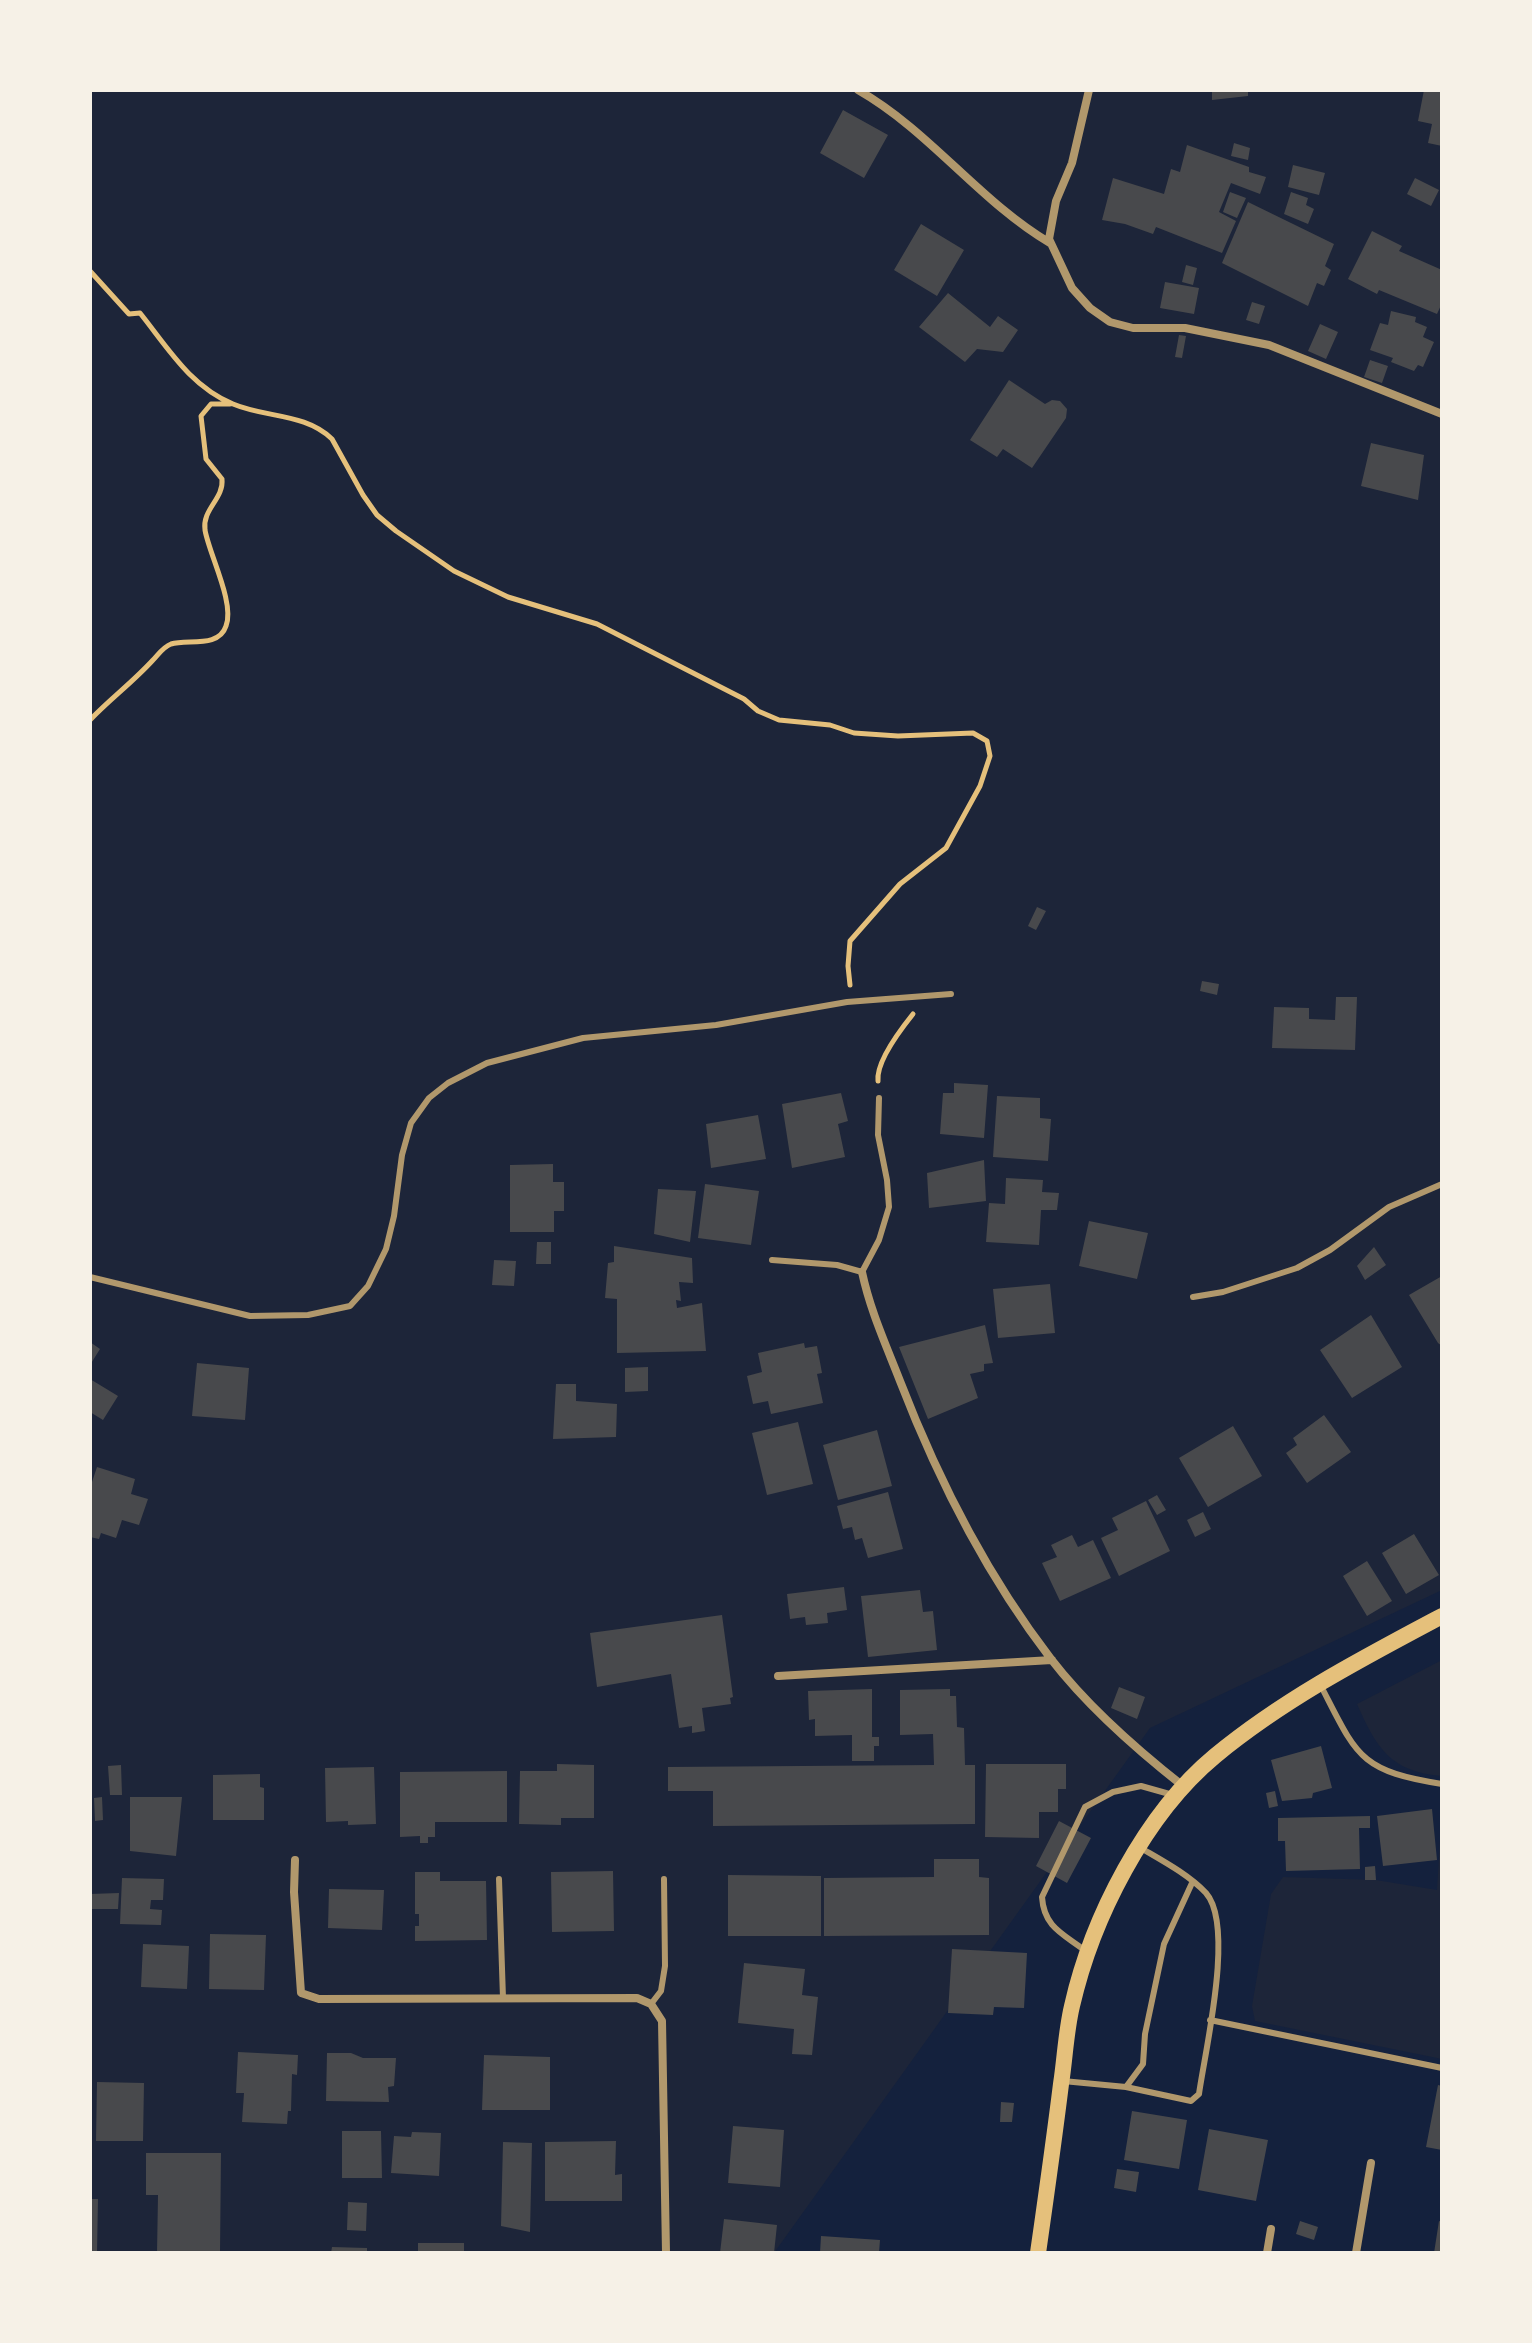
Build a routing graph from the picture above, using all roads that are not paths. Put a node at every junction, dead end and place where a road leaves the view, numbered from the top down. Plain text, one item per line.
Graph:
1 (858, 90) edge
2 (1089, 90) edge
3 (1050, 243) junction
4 (1442, 414) edge
5 (951, 994) dead end
6 (879, 1098) road end
7 (1442, 1184) edge
8 (772, 1260) dead end
9 (862, 1272) junction
10 (90, 1277) edge
11 (1193, 1297) dead end
12 (1442, 1616) edge
13 (1052, 1660) junction
14 (778, 1676) dead end
15 (1320, 1682) junction
16 (1442, 1784) edge
17 (1179, 1791) junction
18 (1139, 1847) junction
19 (295, 1860) dead end
20 (499, 1879) dead end
21 (664, 1879) dead end
22 (1192, 1883) junction
23 (1087, 1952) junction
24 (503, 1998) junction
25 (651, 2004) junction
26 (1210, 2020) junction
27 (1442, 2068) edge
28 (1062, 2081) junction
29 (1126, 2087) junction
30 (1371, 2163) dead end
31 (1271, 2229) dead end
32 (666, 2253) edge
33 (1038, 2253) edge
34 (1267, 2253) edge
35 (1356, 2253) edge

1 - 3 street
2 - 3 street
3 - 4 street
5 - 10 lane
6 - 9 lane
7 - 11 lane
8 - 9 lane
9 - 13 street
12 - 15 main road
13 - 14 street
13 - 17 street
15 - 16 lane
15 - 17 main road
17 - 18 main road
17 - 23 lane
18 - 22 lane
18 - 23 main road
19 - 24 street
20 - 24 lane
21 - 25 lane
22 - 26 lane
22 - 29 lane
23 - 28 main road
24 - 25 street
25 - 32 street
26 - 27 lane
26 - 29 lane
28 - 29 lane
28 - 33 main road
30 - 35 street
31 - 34 street

